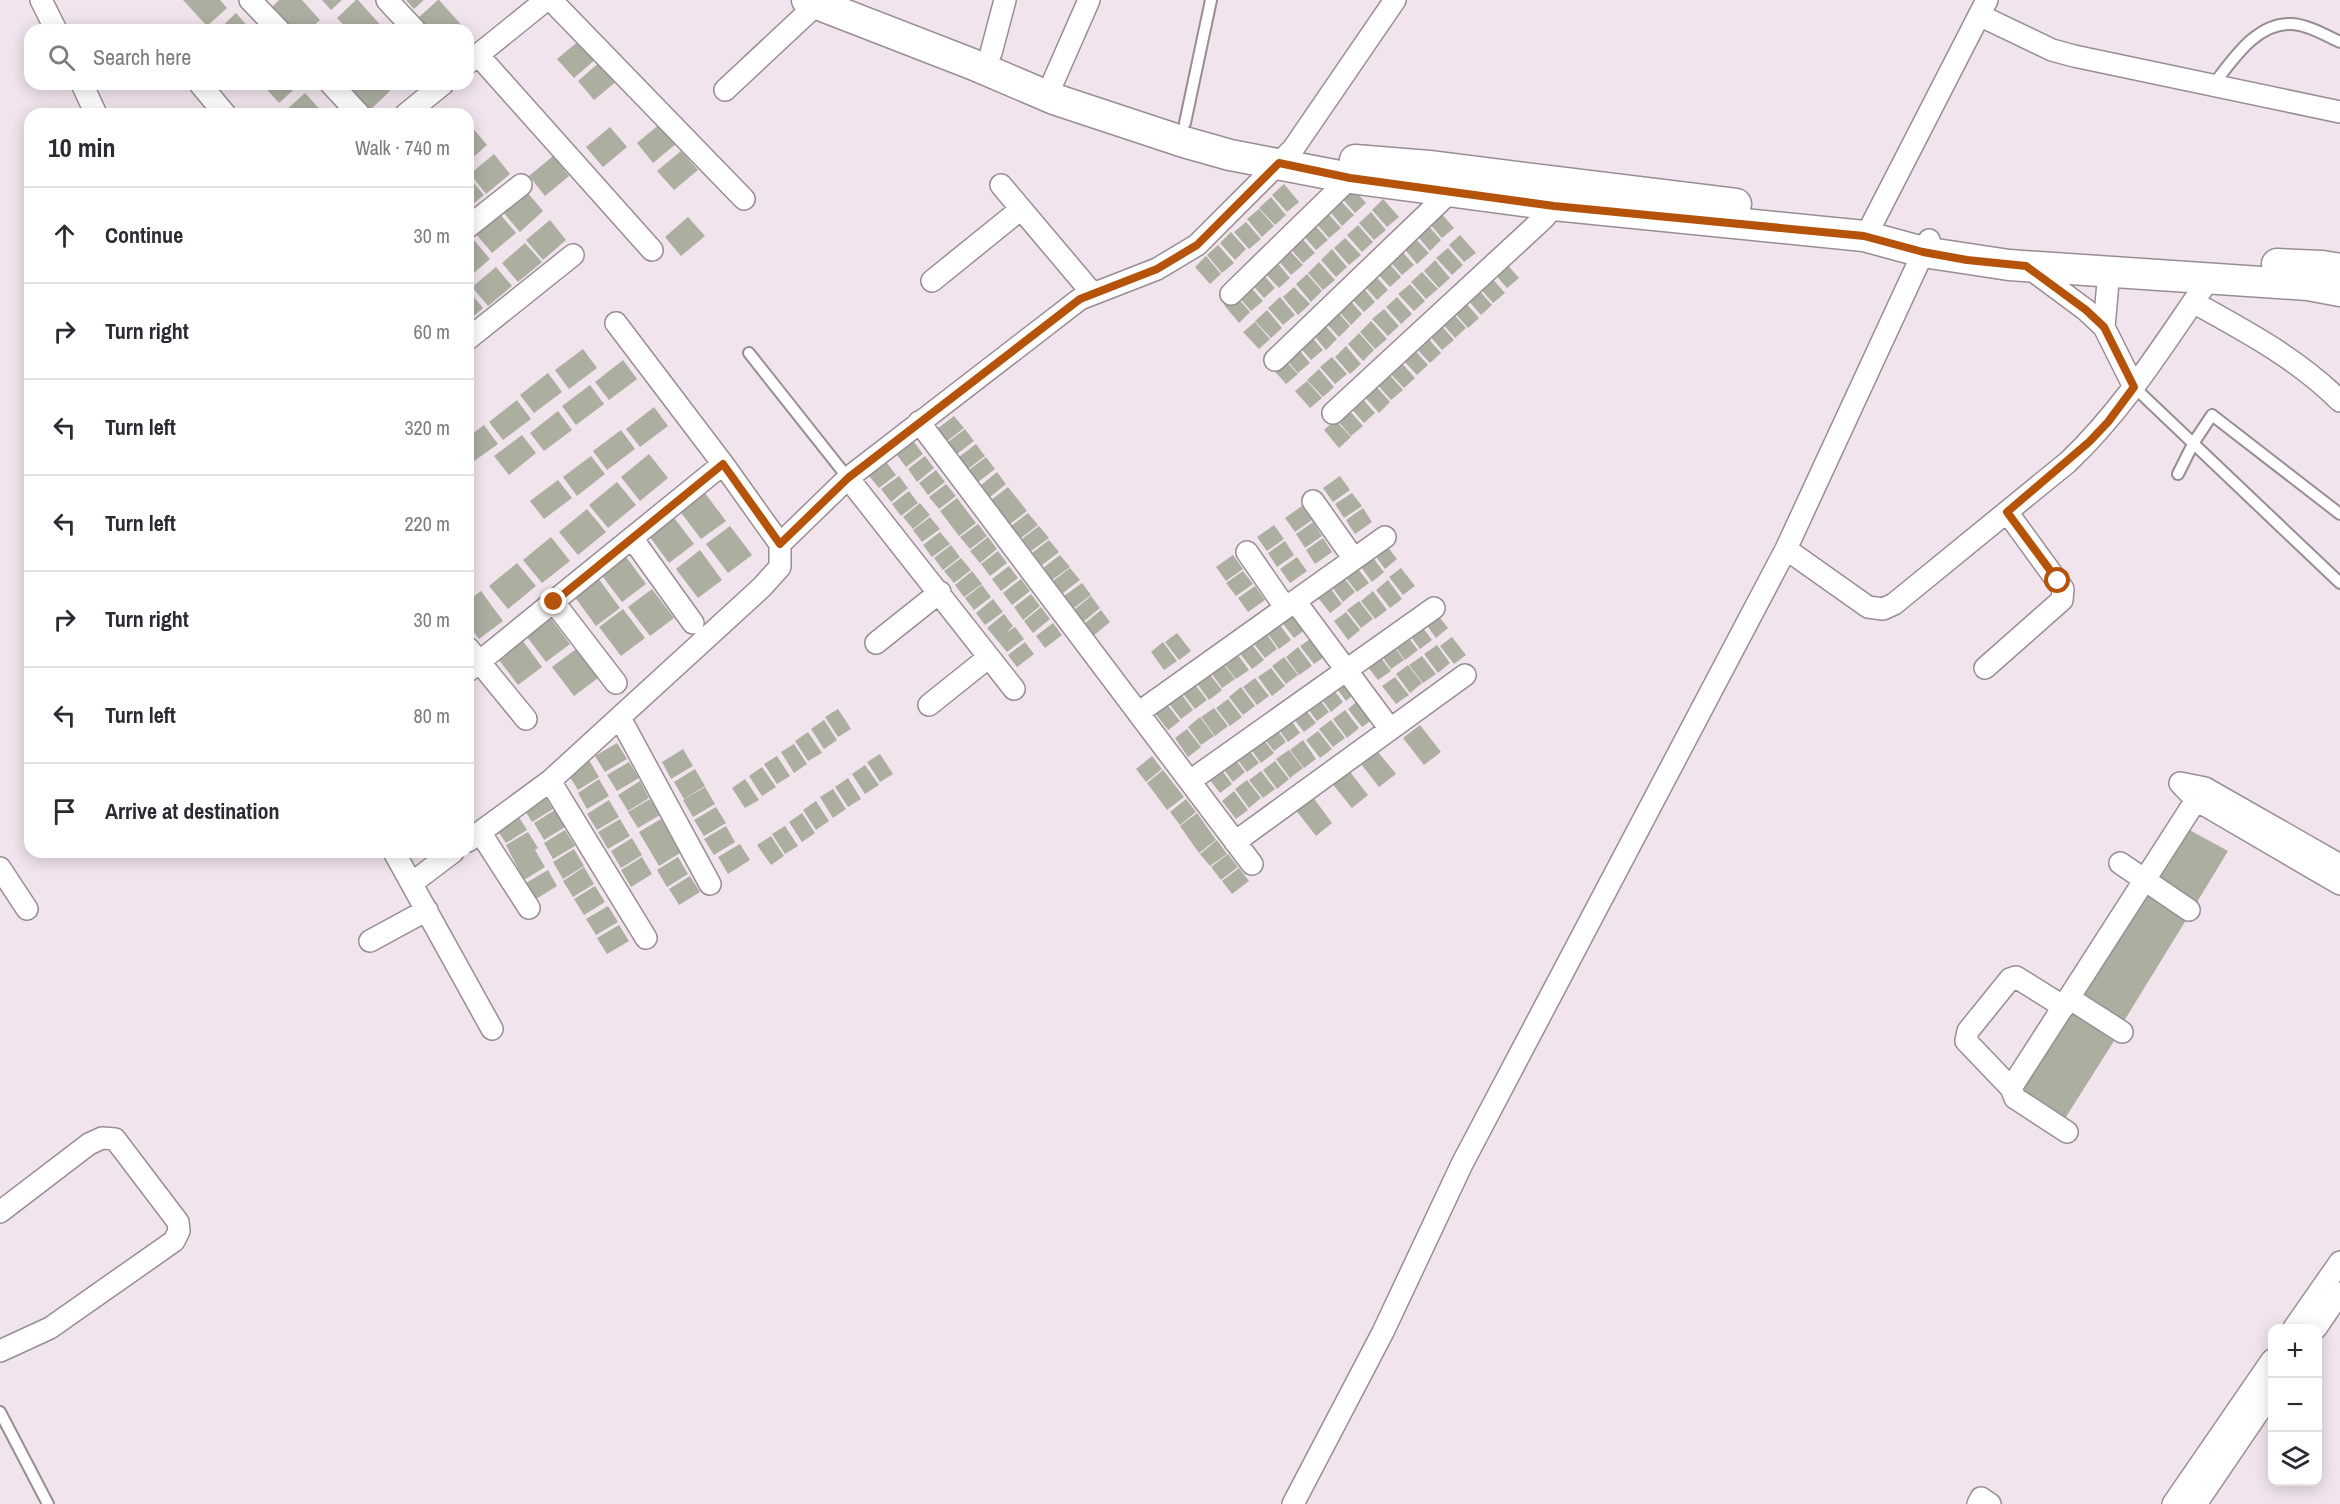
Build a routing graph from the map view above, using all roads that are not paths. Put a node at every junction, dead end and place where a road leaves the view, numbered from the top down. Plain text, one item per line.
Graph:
1 (41, 0) edge
2 (250, 0) edge
3 (387, 0) edge
4 (546, 0) edge
5 (551, 0) edge
6 (860, 0) edge
7 (1005, 0) edge
8 (1089, 0) edge
9 (1211, 0) edge
10 (1395, 0) edge
11 (812, 2) edge
12 (1986, 12) edge
13 (53, 24) edge
14 (273, 24) edge
15 (409, 24) edge
16 (2340, 42) edge
17 (991, 53) junction
18 (474, 58) edge
19 (474, 60) edge
20 (1053, 82) junction
21 (2213, 85) junction
22 (85, 90) edge
23 (203, 90) edge
24 (337, 90) edge
25 (435, 90) edge
26 (725, 90) dead end
27 (93, 108) edge
28 (214, 108) edge
29 (353, 108) edge
30 (413, 108) edge
31 (2340, 112) edge
32 (1185, 123) junction
33 (1286, 156) junction
34 (1350, 178) junction
35 (521, 185) dead end
36 (1000, 185) dead end
37 (1450, 192) junction
38 (1555, 193) junction
39 (744, 199) dead end
40 (1021, 209) junction
41 (474, 222) edge
42 (1872, 224) junction
43 (1927, 245) junction
44 (652, 250) dead end
45 (573, 255) dead end
46 (2026, 266) junction
47 (2340, 269) edge
48 (2109, 271) junction
49 (933, 281) dead end
50 (2201, 290) junction
51 (2340, 291) edge
52 (1093, 294) junction
53 (1230, 294) dead end
54 (616, 323) dead end
55 (2104, 327) junction
56 (474, 334) edge
57 (749, 353) dead end
58 (1275, 360) dead end
59 (2134, 387) junction
60 (2338, 398) edge
61 (1333, 413) dead end
62 (919, 422) junction
63 (2194, 442) junction
64 (723, 464) junction
65 (2178, 474) dead end
66 (848, 478) junction
67 (1313, 501) dead end
68 (2007, 512) junction
69 (2340, 514) edge
70 (1385, 537) dead end
71 (632, 538) junction
72 (780, 544) junction
73 (1786, 549) junction
74 (1247, 552) dead end
75 (1354, 559) junction
76 (2340, 583) edge
77 (940, 592) junction
78 (554, 602) junction
79 (1290, 604) junction
80 (1434, 608) dead end
81 (693, 623) dead end
82 (876, 643) dead end
83 (990, 657) junction
84 (474, 659) edge
85 (474, 662) edge
86 (1985, 668) dead end
87 (1346, 670) junction
88 (1465, 675) dead end
89 (616, 683) dead end
90 (1014, 689) dead end
91 (929, 705) dead end
92 (1138, 713) junction
93 (620, 718) junction
94 (526, 719) dead end
95 (1390, 729) junction
96 (550, 781) junction
97 (1190, 782) junction
98 (2196, 800) junction
99 (474, 837) edge
100 (1235, 842) junction
101 (397, 858) edge
102 (445, 858) edge
103 (2120, 863) dead end
104 (1252, 864) dead end
105 (2340, 865) edge
106 (0, 868) edge
107 (2145, 881) junction
108 (412, 883) junction
109 (710, 884) dead end
110 (2340, 884) edge
111 (529, 908) dead end
112 (27, 909) dead end
113 (427, 910) junction
114 (2189, 910) dead end
115 (646, 938) dead end
116 (370, 941) dead end
117 (2067, 1002) junction
118 (492, 1029) dead end
119 (2122, 1032) dead end
120 (2012, 1088) junction
121 (2067, 1132) dead end
122 (0, 1212) edge
123 (2340, 1262) edge
124 (2340, 1293) edge
125 (2317, 1316) edge
126 (2303, 1324) edge
127 (0, 1351) edge
128 (2268, 1366) edge
129 (2268, 1398) edge
130 (0, 1412) edge
131 (48, 1504) edge
132 (1293, 1504) edge
133 (1978, 1504) edge
134 (1990, 1504) edge
135 (2174, 1504) edge
136 (2196, 1504) edge

1 - 13 street
2 - 14 street
3 - 15 street
4 - 18 street
5 - 39 street
6 - 17 street
7 - 17 street
8 - 20 street
9 - 32 lane
10 - 33 street
11 - 26 street
11 - 33 street
12 - 21 street
12 - 42 street
16 - 21 lane
17 - 20 street
19 - 44 street
20 - 32 street
21 - 31 street
22 - 27 street
23 - 28 street
24 - 29 street
25 - 30 street
32 - 33 street
33 - 34 street
33 - 38 street
33 - 52 street
34 - 37 street
34 - 53 street
35 - 41 street
36 - 40 street
37 - 38 street
37 - 58 street
38 - 42 street
38 - 43 street
38 - 61 street
40 - 49 street
40 - 52 street
42 - 43 street
43 - 46 street
43 - 47 street
43 - 73 street
45 - 56 street
46 - 48 street
46 - 55 street
48 - 50 street
48 - 55 street
50 - 51 street
50 - 59 street
50 - 60 street
52 - 62 street
54 - 64 street
55 - 59 street
57 - 66 lane
59 - 63 lane
59 - 68 street
62 - 66 street
62 - 92 street
63 - 65 lane
63 - 69 lane
63 - 76 lane
64 - 71 street
64 - 72 street
66 - 72 street
66 - 77 street
67 - 75 street
68 - 73 street
68 - 86 street
70 - 75 street
71 - 78 street
71 - 81 street
72 - 93 street
73 - 132 street
74 - 79 street
75 - 79 street
77 - 82 street
77 - 83 street
78 - 84 street
78 - 89 street
79 - 87 street
79 - 92 street
80 - 87 street
83 - 90 street
83 - 91 street
85 - 94 street
87 - 95 street
87 - 97 street
88 - 95 street
92 - 97 street
93 - 96 street
93 - 109 street
95 - 100 street
96 - 99 street
96 - 115 street
97 - 100 street
98 - 105 street
98 - 107 street
98 - 110 street
99 - 111 street
100 - 104 street
101 - 108 street
102 - 108 street
103 - 107 street
106 - 112 street
107 - 114 street
107 - 117 street
108 - 113 street
113 - 116 street
113 - 118 street
117 - 119 street
117 - 120 street
117 - 120 street
120 - 121 street
122 - 127 street
123 - 125 street
124 - 125 street
125 - 126 street
128 - 135 street
129 - 136 street
130 - 131 lane
133 - 134 street

